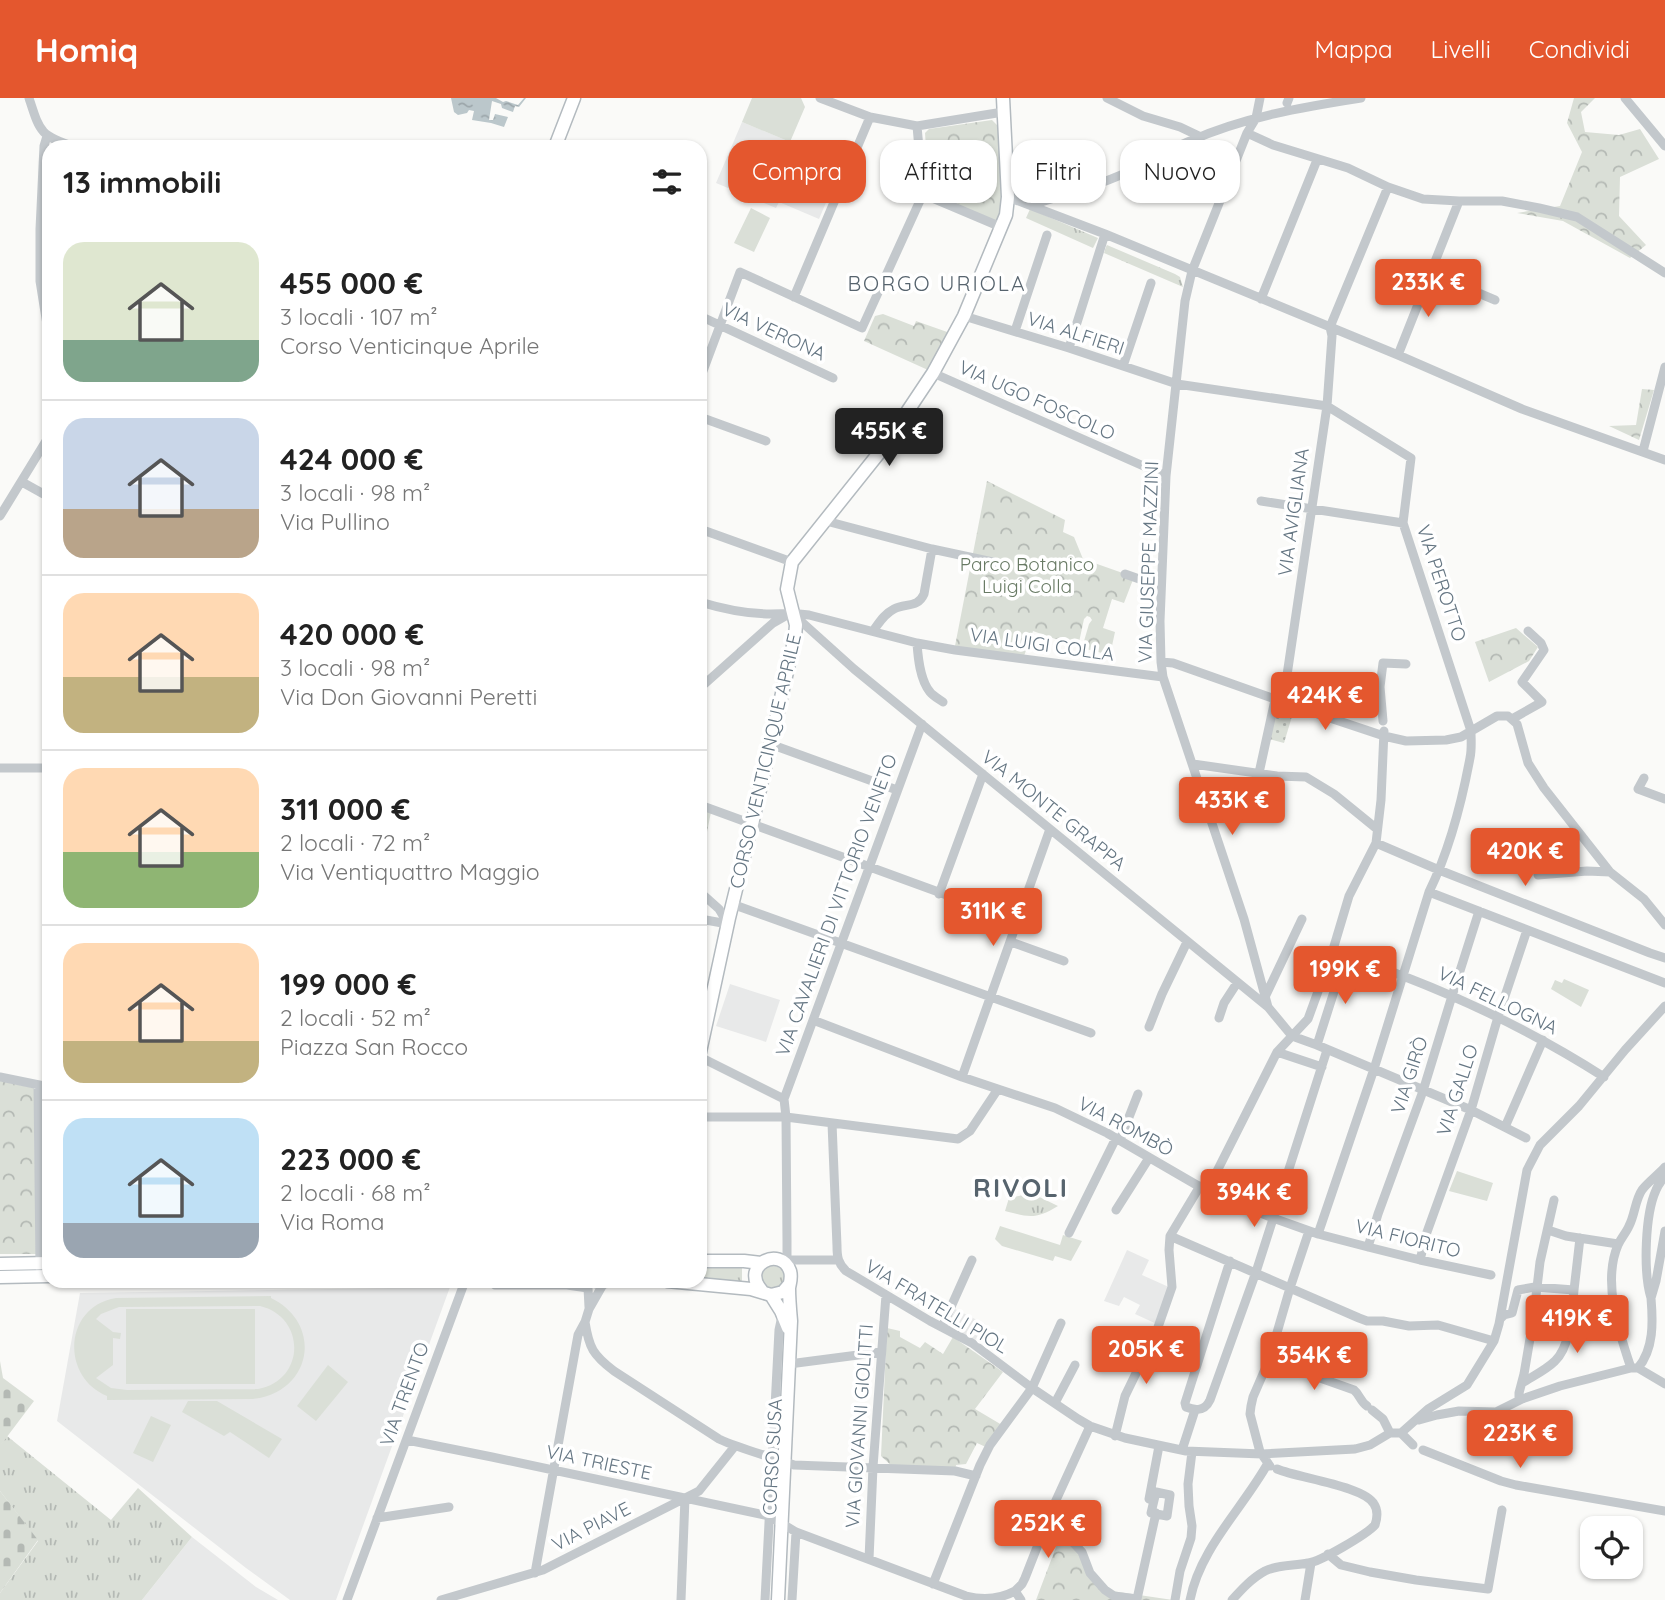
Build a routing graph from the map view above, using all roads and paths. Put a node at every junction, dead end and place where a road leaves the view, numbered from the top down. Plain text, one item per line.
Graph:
1 (29, 98) edge
2 (574, 98) edge
3 (820, 98) edge
4 (1003, 98) edge
5 (1107, 98) edge
6 (1260, 98) edge
7 (1361, 98) edge
8 (1625, 98) edge
9 (1003, 112) junction
10 (870, 117) junction
11 (1256, 118) junction
12 (917, 126) junction
13 (1247, 134) junction
14 (47, 136) junction
15 (1201, 137) junction
16 (46, 140) edge
17 (57, 140) edge
18 (558, 140) edge
19 (918, 140) edge
20 (1665, 146) edge
21 (1317, 160) junction
22 (42, 180) edge
23 (1388, 187) junction
24 (1008, 197) junction
25 (1459, 201) junction
26 (919, 203) edge
27 (944, 203) edge
28 (1031, 205) junction
29 (1001, 227) junction
30 (1105, 234) junction
31 (1047, 235) dead end
32 (1192, 271) junction
33 (1431, 273) junction
34 (1665, 273) edge
35 (1151, 283) dead end
36 (42, 293) edge
37 (794, 296) junction
38 (1261, 299) junction
39 (1495, 300) dead end
40 (964, 316) junction
41 (707, 319) edge
42 (719, 325) junction
43 (1330, 327) junction
44 (1015, 331) junction
45 (1069, 348) junction
46 (1398, 355) junction
47 (707, 359) edge
48 (1123, 366) junction
49 (1665, 367) edge
50 (933, 373) junction
51 (833, 378) dead end
52 (1177, 384) junction
53 (1327, 405) junction
54 (707, 420) edge
55 (766, 441) dead end
56 (42, 448) edge
57 (1643, 452) junction
58 (1665, 460) edge
59 (1166, 476) junction
60 (22, 482) junction
61 (42, 493) edge
62 (1261, 501) dead end
63 (1311, 510) junction
64 (0, 516) edge
65 (826, 521) junction
66 (1404, 523) junction
67 (707, 532) edge
68 (932, 549) junction
69 (792, 562) junction
70 (1002, 564) dead end
71 (1125, 574) dead end
72 (1145, 581) dead end
73 (707, 604) edge
74 (792, 612) junction
75 (873, 631) junction
76 (1528, 631) dead end
77 (917, 643) junction
78 (1161, 662) junction
79 (1406, 664) dead end
80 (1163, 677) junction
81 (707, 682) edge
82 (1279, 701) junction
83 (943, 702) dead end
84 (1512, 719) junction
85 (922, 724) junction
86 (1384, 729) junction
87 (1471, 731) junction
88 (771, 744) junction
89 (1194, 764) junction
90 (0, 768) edge
91 (42, 768) edge
92 (983, 774) junction
93 (1259, 774) junction
94 (1644, 778) dead end
95 (897, 790) junction
96 (1665, 799) edge
97 (707, 808) edge
98 (752, 824) junction
99 (1377, 828) junction
100 (1050, 829) junction
101 (1374, 847) junction
102 (868, 867) junction
103 (1439, 870) junction
104 (1611, 872) junction
105 (1538, 875) dead end
106 (1429, 892) junction
107 (939, 894) junction
108 (707, 900) edge
109 (732, 904) junction
110 (1479, 911) junction
111 (1302, 919) dead end
112 (707, 920) edge
113 (1018, 921) junction
114 (728, 924) junction
115 (1665, 925) edge
116 (1527, 930) junction
117 (1011, 942) junction
118 (1187, 942) junction
119 (841, 944) junction
120 (1332, 953) junction
121 (1345, 957) junction
122 (1665, 958) edge
123 (1064, 961) dead end
124 (1402, 976) junction
125 (1237, 983) junction
126 (1665, 983) edge
127 (1452, 996) junction
128 (991, 997) junction
129 (1265, 997) junction
130 (707, 1006) edge
131 (1665, 1006) edge
132 (1268, 1007) junction
133 (1498, 1017) junction
134 (1219, 1018) dead end
135 (813, 1020) junction
136 (1150, 1027) dead end
137 (1091, 1033) dead end
138 (1292, 1036) junction
139 (1543, 1040) junction
140 (1317, 1045) junction
141 (1327, 1050) junction
142 (1277, 1052) junction
143 (707, 1059) edge
144 (1322, 1067) junction
145 (1374, 1069) junction
146 (0, 1077) edge
147 (962, 1077) junction
148 (1604, 1077) junction
149 (38, 1085) junction
150 (42, 1086) edge
151 (998, 1089) junction
152 (1423, 1091) junction
153 (1138, 1094) dead end
154 (784, 1098) junction
155 (1471, 1110) junction
156 (786, 1116) junction
157 (707, 1117) edge
158 (832, 1123) junction
159 (1505, 1127) junction
160 (1525, 1138) dead end
161 (1118, 1139) junction
162 (1149, 1158) junction
163 (1665, 1167) edge
164 (1665, 1175) edge
165 (42, 1187) edge
166 (1203, 1189) junction
167 (1554, 1200) dead end
168 (1116, 1210) dead end
169 (1273, 1218) junction
170 (1548, 1230) junction
171 (1665, 1231) edge
172 (1313, 1232) junction
173 (1069, 1233) dead end
174 (1170, 1236) junction
175 (1580, 1238) junction
176 (1618, 1244) junction
177 (1368, 1247) junction
178 (838, 1260) junction
179 (972, 1260) dead end
180 (1420, 1260) junction
181 (707, 1261) edge
182 (1230, 1261) junction
183 (786, 1262) junction
184 (42, 1263) edge
185 (761, 1263) junction
186 (0, 1264) edge
187 (1256, 1272) junction
188 (1491, 1275) dead end
189 (42, 1276) edge
190 (0, 1277) edge
191 (789, 1285) junction
192 (707, 1286) edge
193 (1538, 1287) junction
194 (462, 1288) edge
195 (591, 1288) edge
196 (601, 1288) edge
197 (1290, 1288) junction
198 (1574, 1290) junction
199 (766, 1293) junction
200 (886, 1295) junction
201 (1651, 1298) junction
202 (589, 1309) junction
203 (783, 1314) junction
204 (1500, 1320) junction
205 (585, 1322) junction
206 (1061, 1323) dead end
207 (942, 1327) junction
208 (790, 1336) junction
209 (1494, 1341) junction
210 (881, 1352) junction
211 (1269, 1360) junction
212 (789, 1364) junction
213 (1075, 1365) dead end
214 (1634, 1368) junction
215 (1521, 1384) junction
216 (1665, 1384) edge
217 (1032, 1388) junction
218 (1520, 1400) junction
219 (1055, 1404) junction
220 (1195, 1410) junction
221 (1414, 1421) junction
222 (1090, 1426) junction
223 (1395, 1433) junction
224 (1115, 1436) junction
225 (407, 1440) junction
226 (1413, 1445) dead end
227 (735, 1446) junction
228 (1159, 1446) junction
229 (1423, 1450) dead end
230 (1187, 1451) junction
231 (772, 1456) junction
232 (785, 1462) junction
233 (1269, 1463) junction
234 (873, 1468) junction
235 (554, 1470) junction
236 (976, 1476) junction
237 (685, 1498) junction
238 (1148, 1502) dead end
239 (449, 1507) dead end
240 (1502, 1510) dead end
241 (1665, 1511) edge
242 (1156, 1513) dead end
243 (769, 1516) junction
244 (377, 1518) junction
245 (782, 1523) junction
246 (1045, 1527) junction
247 (796, 1532) junction
248 (1328, 1554) junction
249 (869, 1559) junction
250 (1311, 1563) junction
251 (535, 1573) junction
252 (933, 1584) junction
253 (1015, 1591) junction
254 (982, 1599) edge
255 (347, 1600) edge
256 (441, 1600) edge
257 (681, 1600) edge
258 (765, 1600) edge
259 (778, 1600) edge
260 (792, 1600) edge
261 (1021, 1600) edge
262 (1175, 1600) edge
263 (1190, 1600) edge
264 (1232, 1600) edge
265 (1305, 1600) edge

1 - 14 street
2 - 18 street
3 - 10 street
4 - 9 street
5 - 15 street
6 - 11 street, VIA GIUSEPPE MAZZINI
7 - 11 street
8 - 20 street
9 - 12 street
9 - 24 street
10 - 12 street
10 - 37 street
11 - 13 street, VIA GIUSEPPE MAZZINI
11 - 15 street
12 - 19 street
13 - 21 street
13 - 32 street, VIA GIUSEPPE MAZZINI
14 - 16 street
14 - 17 street
15 - 28 street
21 - 23 street
21 - 38 street
22 - 36 street
23 - 25 street
23 - 43 street
24 - 28 street
24 - 29 street
25 - 33 street
25 - 34 street
26 - 37 street
27 - 29 street
28 - 30 street
29 - 40 street
30 - 32 street
30 - 45 street
31 - 44 street
32 - 38 street
32 - 52 street, VIA GIUSEPPE MAZZINI
33 - 39 street
33 - 46 street
35 - 48 street
37 - 42 street
38 - 43 street
40 - 44 street, VIA ALFIERI
40 - 50 street
41 - 42 street, VIA VERONA
42 - 47 street
42 - 51 street, VIA VERONA
43 - 46 street
43 - 53 street, VIA AVIGLIANA
44 - 45 street, VIA ALFIERI
45 - 48 street, VIA ALFIERI
46 - 57 street
48 - 52 street, VIA ALFIERI
49 - 57 street
50 - 59 street, VIA UGO FOSCOLO
50 - 65 street
52 - 53 street, VIA ALFIERI
52 - 59 street, VIA GIUSEPPE MAZZINI
53 - 63 street, VIA AVIGLIANA
53 - 66 street, VIA PEROTTO
54 - 55 street
56 - 60 street
57 - 58 street
59 - 78 street, VIA GIUSEPPE MAZZINI
60 - 61 street
60 - 64 street
62 - 63 street
63 - 66 street
63 - 82 street, VIA AVIGLIANA
65 - 68 street
65 - 69 street
66 - 87 street, VIA PEROTTO
67 - 69 street
68 - 70 street
68 - 75 street
69 - 74 street, CORSO VENTICINQUE APRILE
71 - 72 street
73 - 74 street, VIA LUIGI COLLA
74 - 75 street, VIA LUIGI COLLA
74 - 81 street
74 - 85 street, VIA MONTE GRAPPA
74 - 88 street, CORSO VENTICINQUE APRILE
75 - 77 street, VIA LUIGI COLLA
76 - 84 street
77 - 80 street, VIA LUIGI COLLA
77 - 83 street
78 - 80 street, VIA GIUSEPPE MAZZINI
78 - 82 street
79 - 86 street
80 - 89 street, VIA GIUSEPPE MAZZINI
82 - 86 street
82 - 93 street, VIA AVIGLIANA
84 - 87 street
84 - 104 street
85 - 92 street, VIA MONTE GRAPPA
85 - 95 street, VIA CAVALIERI DI VITTORIO VENETO
86 - 87 street
86 - 99 street
87 - 103 street
88 - 95 street
88 - 98 street, CORSO VENTICINQUE APRILE
89 - 93 street
89 - 129 street, VIA GIUSEPPE MAZZINI
90 - 91 street
92 - 100 street, VIA MONTE GRAPPA
92 - 107 street
93 - 99 street
94 - 96 street
95 - 102 street, VIA CAVALIERI DI VITTORIO VENETO
97 - 98 street
98 - 102 street
98 - 109 street, CORSO VENTICINQUE APRILE
99 - 101 street
100 - 113 street
100 - 118 street, VIA MONTE GRAPPA
101 - 103 street
101 - 120 street
102 - 107 street
102 - 119 street, VIA CAVALIERI DI VITTORIO VENETO
103 - 106 street
103 - 122 street
104 - 105 street
104 - 115 street
106 - 110 street
106 - 124 street
107 - 113 street
108 - 114 street
109 - 114 street, CORSO VENTICINQUE APRILE
109 - 119 street
110 - 116 street
110 - 127 street, VIA GIRÒ
111 - 129 street
112 - 114 street
113 - 117 street
114 - 130 street, CORSO VENTICINQUE APRILE
116 - 126 street
116 - 133 street, VIA GALLO
117 - 123 street
117 - 128 street
118 - 125 street, VIA MONTE GRAPPA
118 - 136 street
119 - 128 street
119 - 135 street, VIA CAVALIERI DI VITTORIO VENETO
120 - 121 street, VIA FELLOGNA
120 - 138 street
121 - 124 street, VIA FELLOGNA
121 - 140 street
124 - 127 street, VIA FELLOGNA
124 - 145 street
125 - 132 street, VIA MONTE GRAPPA
125 - 134 street
127 - 133 street, VIA FELLOGNA
127 - 152 street, VIA GIRÒ
128 - 137 street
128 - 147 street
129 - 132 street, VIA GIUSEPPE MAZZINI
131 - 148 street
132 - 138 street, VIA MONTE GRAPPA
133 - 139 street, VIA FELLOGNA
133 - 155 street, VIA GALLO
135 - 147 street, VIA ROMBÒ
135 - 154 street, VIA CAVALIERI DI VITTORIO VENETO
138 - 140 street
138 - 142 street
139 - 148 street, VIA FELLOGNA
139 - 159 street
140 - 141 street
141 - 144 street
141 - 145 street
142 - 144 street
142 - 166 street
143 - 154 street
144 - 169 street
145 - 152 street
145 - 172 street
146 - 149 street
147 - 151 street, VIA ROMBÒ
148 - 204 street
149 - 150 street
149 - 165 street
151 - 158 street
151 - 161 street, VIA ROMBÒ
152 - 155 street
152 - 177 street, VIA GIRÒ
153 - 161 street
154 - 156 street
155 - 159 street
155 - 180 street, VIA GALLO
156 - 157 street
156 - 158 street
156 - 183 street
158 - 178 street
159 - 160 street
161 - 162 street, VIA ROMBÒ
161 - 173 street
162 - 166 street, VIA ROMBÒ
162 - 168 street
163 - 176 street
164 - 201 street
166 - 169 street, VIA ROMBÒ
166 - 174 street
167 - 170 street
169 - 172 street, VIA FIORITO
169 - 187 street
170 - 175 street
170 - 193 street
171 - 201 street
172 - 177 street, VIA FIORITO
172 - 197 street
174 - 182 street
174 - 224 street
175 - 176 street
175 - 198 street
176 - 214 street
177 - 180 street, VIA FIORITO
178 - 183 street
178 - 200 street, VIA FRATELLI PIOL
179 - 207 street
180 - 188 street, VIA FIORITO
181 - 185 street
182 - 187 street
182 - 220 street
183 - 185 street
183 - 191 street
184 - 186 street
185 - 199 street
187 - 197 street
187 - 220 street
189 - 190 street
191 - 199 street
191 - 208 street, CORSO SUSA
192 - 199 street
193 - 198 street
193 - 204 street
193 - 215 street
194 - 225 street, VIA TRENTO
195 - 202 street
196 - 202 street
197 - 209 street
197 - 211 street
198 - 215 street
199 - 203 street, CORSO SUSA
200 - 207 street, VIA FRATELLI PIOL
200 - 210 street, VIA GIOVANNI GIOLITTI
201 - 214 street
202 - 205 street
203 - 208 street, CORSO SUSA
203 - 231 street, CORSO SUSA
204 - 209 street
205 - 227 street
205 - 235 street
206 - 217 street
207 - 217 street, VIA FRATELLI PIOL
208 - 212 street, CORSO SUSA
209 - 221 street
210 - 212 street
210 - 234 street, VIA GIOVANNI GIOLITTI
211 - 223 street
211 - 233 street
212 - 232 street, CORSO SUSA
213 - 219 street
214 - 216 street
214 - 218 street
215 - 218 street
217 - 219 street, VIA FRATELLI PIOL
217 - 236 street
218 - 221 street
219 - 222 street, VIA FRATELLI PIOL
220 - 230 street
221 - 223 street
222 - 224 street, VIA FRATELLI PIOL
222 - 246 street
223 - 226 street
223 - 233 street, VIA FRATELLI PIOL
224 - 228 street, VIA FRATELLI PIOL
225 - 235 street, VIA TRIESTE
225 - 244 street, VIA TRENTO
227 - 231 street
227 - 237 street, VIA PIAVE
228 - 230 street, VIA FRATELLI PIOL
228 - 238 street
229 - 241 street
230 - 233 street, VIA FRATELLI PIOL
230 - 262 street
231 - 232 street
231 - 243 street, CORSO SUSA
232 - 234 street
232 - 245 street, CORSO SUSA
233 - 248 street
233 - 263 street
234 - 236 street
234 - 249 street, VIA GIOVANNI GIOLITTI
235 - 237 street, VIA TRIESTE
235 - 251 street
236 - 252 street
237 - 243 street, VIA TRIESTE
237 - 251 street, VIA PIAVE
237 - 257 street
239 - 244 street
240 - 248 street
242 - 246 street
243 - 245 street, VIA TRIESTE
243 - 258 street, CORSO SUSA
244 - 255 street, VIA TRENTO
245 - 247 street, VIA TRIESTE
245 - 259 street, CORSO SUSA
246 - 253 street
247 - 249 street, VIA TRIESTE
247 - 260 street, CORSO SUSA
248 - 250 street
249 - 252 street, VIA TRIESTE
250 - 264 street
250 - 265 street
251 - 256 street, VIA PIAVE
252 - 254 street, VIA TRIESTE
253 - 254 street
253 - 261 street

